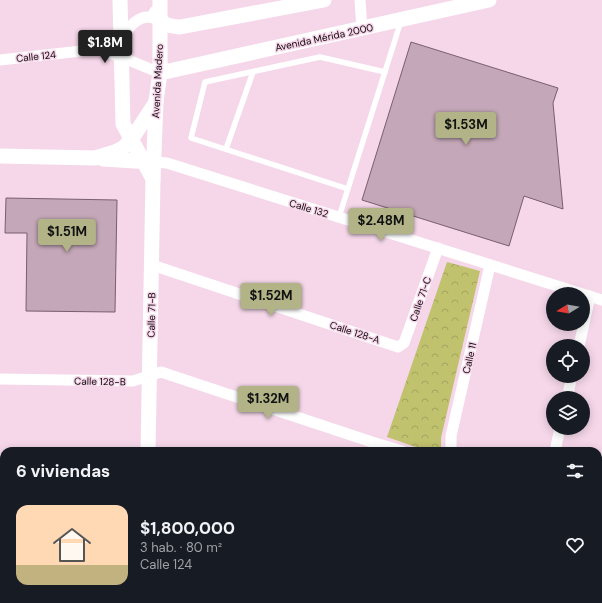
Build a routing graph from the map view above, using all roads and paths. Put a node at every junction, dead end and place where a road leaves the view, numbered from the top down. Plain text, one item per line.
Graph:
1 (120, 0) edge
2 (149, 0) edge
3 (160, 0) edge
4 (324, 0) edge
5 (360, 0) edge
6 (489, 0) edge
7 (160, 20) junction
8 (401, 20) junction
9 (362, 29) junction
10 (121, 39) junction
11 (96, 50) junction
12 (121, 57) junction
13 (0, 60) edge
14 (253, 72) junction
15 (385, 72) junction
16 (160, 73) junction
17 (156, 101) junction
18 (131, 140) junction
19 (226, 149) junction
20 (0, 156) edge
21 (95, 158) junction
22 (148, 162) junction
23 (348, 189) junction
24 (339, 217) junction
25 (438, 248) junction
26 (152, 265) junction
27 (490, 265) junction
28 (561, 287) edge
29 (590, 296) edge
30 (602, 300) edge
31 (398, 347) joint
32 (150, 376) junction
33 (0, 379) edge
34 (558, 435) edge
35 (148, 447) edge
36 (370, 447) edge
37 (451, 447) edge
38 (555, 447) edge

1 - 10 main road
2 - 7 main road
3 - 7 main road, Avenida Madero
4 - 7 main road
5 - 9 street
6 - 8 main road, Avenida Mérida 2000
7 - 10 street
7 - 16 main road, Avenida Madero
8 - 9 main road, Avenida Mérida 2000
8 - 15 lane
9 - 16 main road, Avenida Mérida 2000
10 - 11 street, Calle 124
10 - 12 main road
11 - 12 street, Calle 124
11 - 13 street, Calle 124
12 - 16 street, Calle 124
12 - 18 main road
14 - 15 lane
14 - 19 lane
14 - 19 lane
15 - 23 lane
16 - 17 main road, Avenida Madero
17 - 18 main road
17 - 22 main road, Avenida Madero
18 - 21 main road
18 - 22 main road
19 - 23 lane
20 - 21 main road
21 - 22 main road
22 - 24 street, Calle 132
22 - 26 main road, Calle 71-B
23 - 24 lane
24 - 25 street, Calle 132
25 - 27 street, Calle 132
25 - 31 street, Calle 71-C
26 - 31 street, Calle 128-A
26 - 32 main road, Calle 71-B
27 - 28 street, Calle 132
27 - 37 street, Calle 11
29 - 30 street, Calle 132
32 - 33 street, Calle 128-B
32 - 35 main road, Calle 71-B
32 - 36 street, Calle 128-B
34 - 38 street

